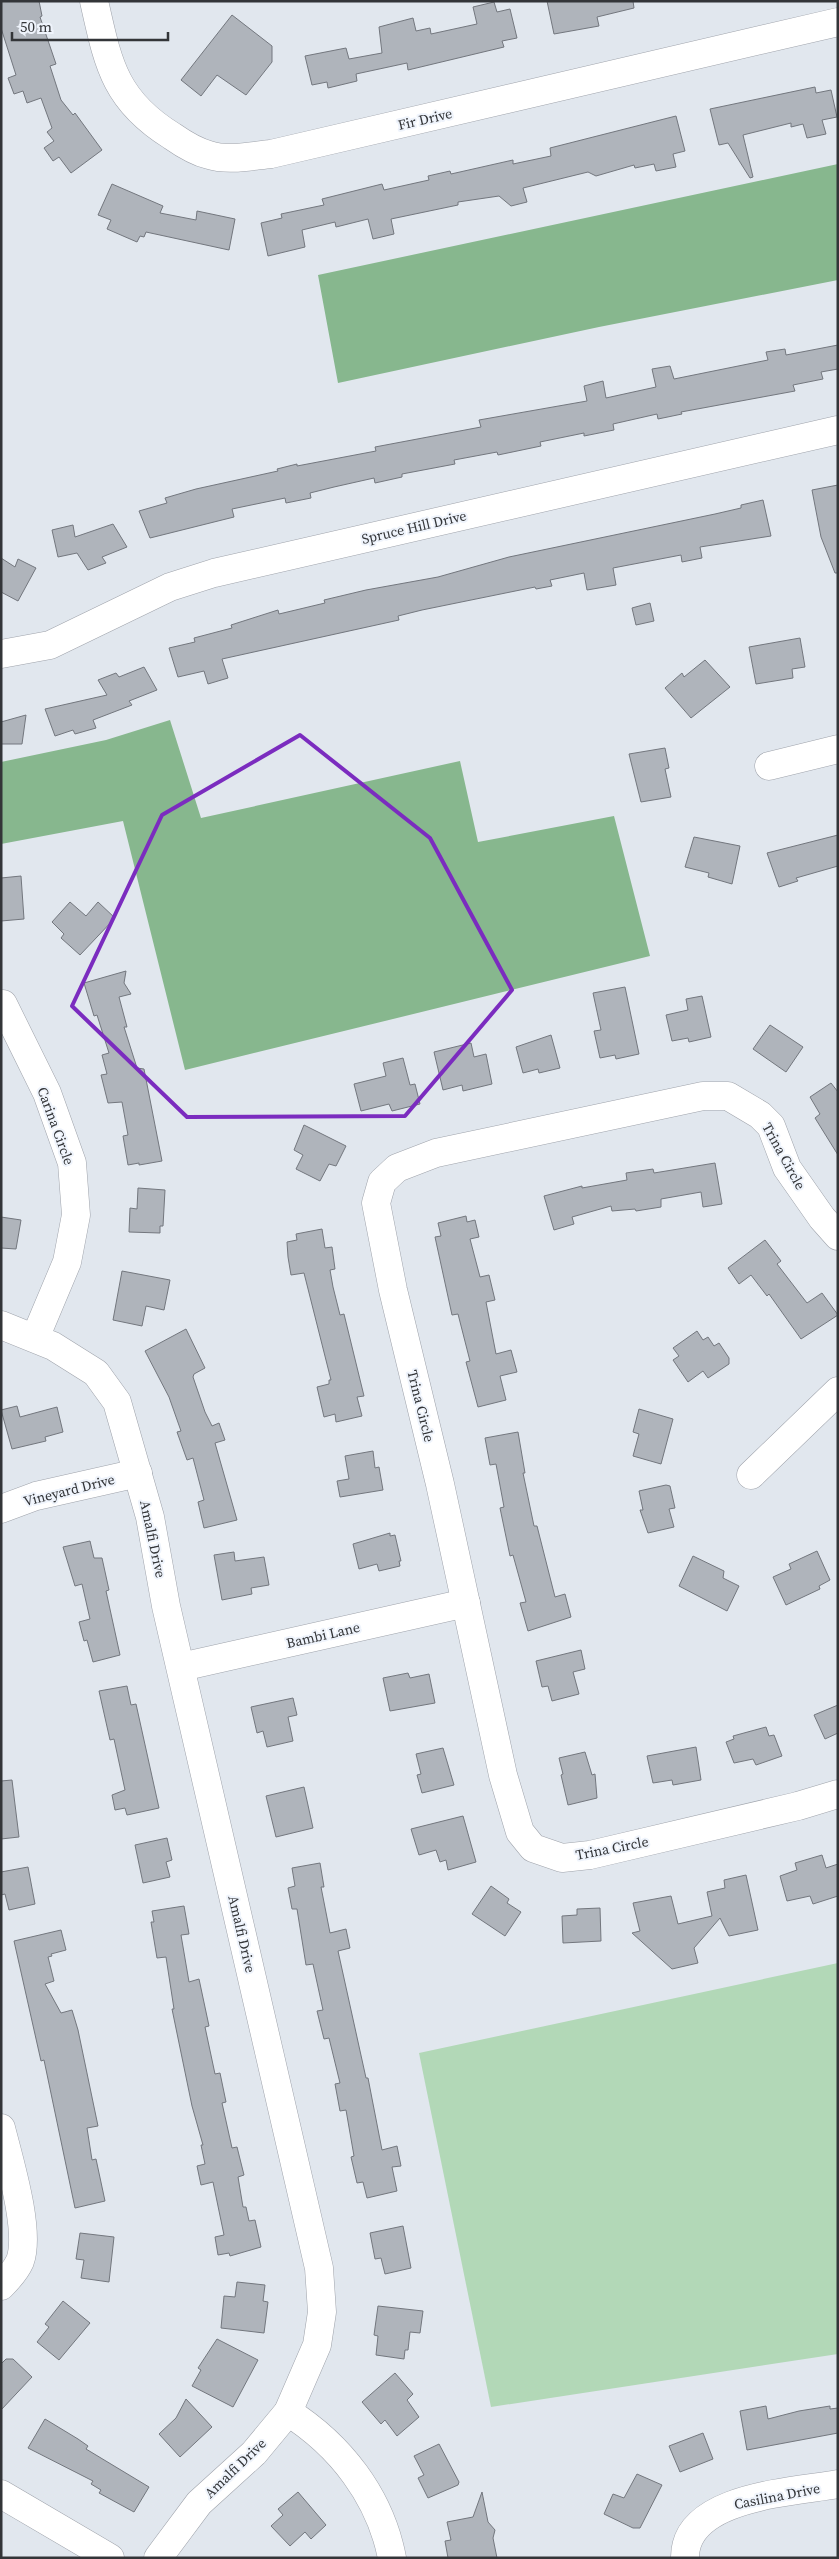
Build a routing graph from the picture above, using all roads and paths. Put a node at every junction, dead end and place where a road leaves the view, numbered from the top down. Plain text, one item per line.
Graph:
1 (94, 1) edge
2 (838, 22) edge
3 (838, 430) edge
4 (1, 654) edge
5 (838, 749) edge
6 (769, 766) dead end
7 (3, 1004) dead end
8 (838, 1236) edge
9 (1, 1325) edge
10 (34, 1338) junction
11 (838, 1391) edge
12 (138, 1473) junction
13 (751, 1475) dead end
14 (1, 1509) edge
15 (466, 1603) junction
16 (181, 1667) junction
17 (838, 1794) edge
18 (1, 2128) edge
19 (1, 2286) edge
20 (288, 2412) junction
21 (838, 2484) edge
22 (1, 2494) edge
23 (110, 2558) edge
24 (158, 2558) edge
25 (392, 2558) edge
26 (685, 2558) edge

1 - 2 street, Fir Drive
3 - 4 street, Spruce Hill Drive
5 - 6 street
7 - 10 street, Carina Circle
8 - 15 street, Trina Circle
9 - 10 street, Amalfi Drive
10 - 12 street, Amalfi Drive
11 - 13 street
12 - 14 street, Vineyard Drive
12 - 16 street, Amalfi Drive
15 - 16 street, Bambi Lane
15 - 17 street, Trina Circle
16 - 20 street, Amalfi Drive
18 - 19 street
20 - 24 street, Amalfi Drive
20 - 25 street
21 - 26 street, Casilina Drive
22 - 23 street

